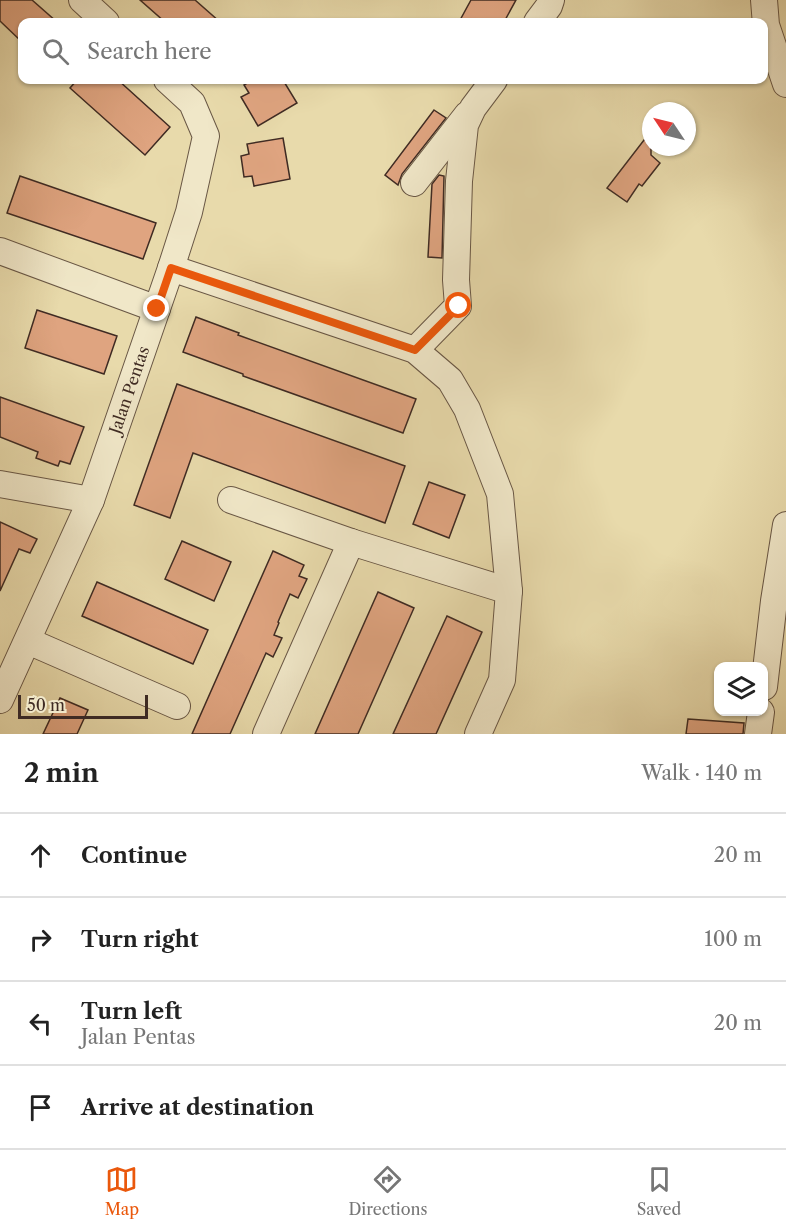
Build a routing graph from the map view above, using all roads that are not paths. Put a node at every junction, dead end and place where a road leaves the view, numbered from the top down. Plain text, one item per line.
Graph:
1 (82, 0) edge
2 (550, 0) edge
3 (764, 0) edge
4 (102, 18) edge
5 (540, 18) edge
6 (765, 18) edge
7 (768, 31) edge
8 (171, 84) edge
9 (491, 84) edge
10 (786, 84) edge
11 (473, 108) junction
12 (414, 183) dead end
13 (0, 251) edge
14 (171, 268) junction
15 (157, 309) junction
16 (415, 350) junction
17 (0, 484) edge
18 (91, 500) junction
19 (231, 500) dead end
20 (786, 525) edge
21 (351, 542) junction
22 (509, 591) junction
23 (780, 603) edge
24 (28, 641) junction
25 (768, 666) edge
26 (0, 700) edge
27 (177, 706) dead end
28 (760, 716) edge
29 (266, 734) edge
30 (478, 734) edge
31 (758, 734) edge

1 - 4 street
2 - 5 street
3 - 6 street
7 - 10 street
8 - 14 street, Jalan Pentas
9 - 11 street
11 - 12 street
11 - 16 street
13 - 15 street
14 - 15 street, Jalan Pentas
14 - 16 street
15 - 18 street, Jalan Pentas
16 - 22 street
17 - 18 street
18 - 24 street, Jalan Pentas
19 - 21 street
20 - 23 street
21 - 22 street
21 - 29 street
22 - 30 street
23 - 25 street
24 - 26 street, Jalan Pentas
24 - 27 street
28 - 31 street

